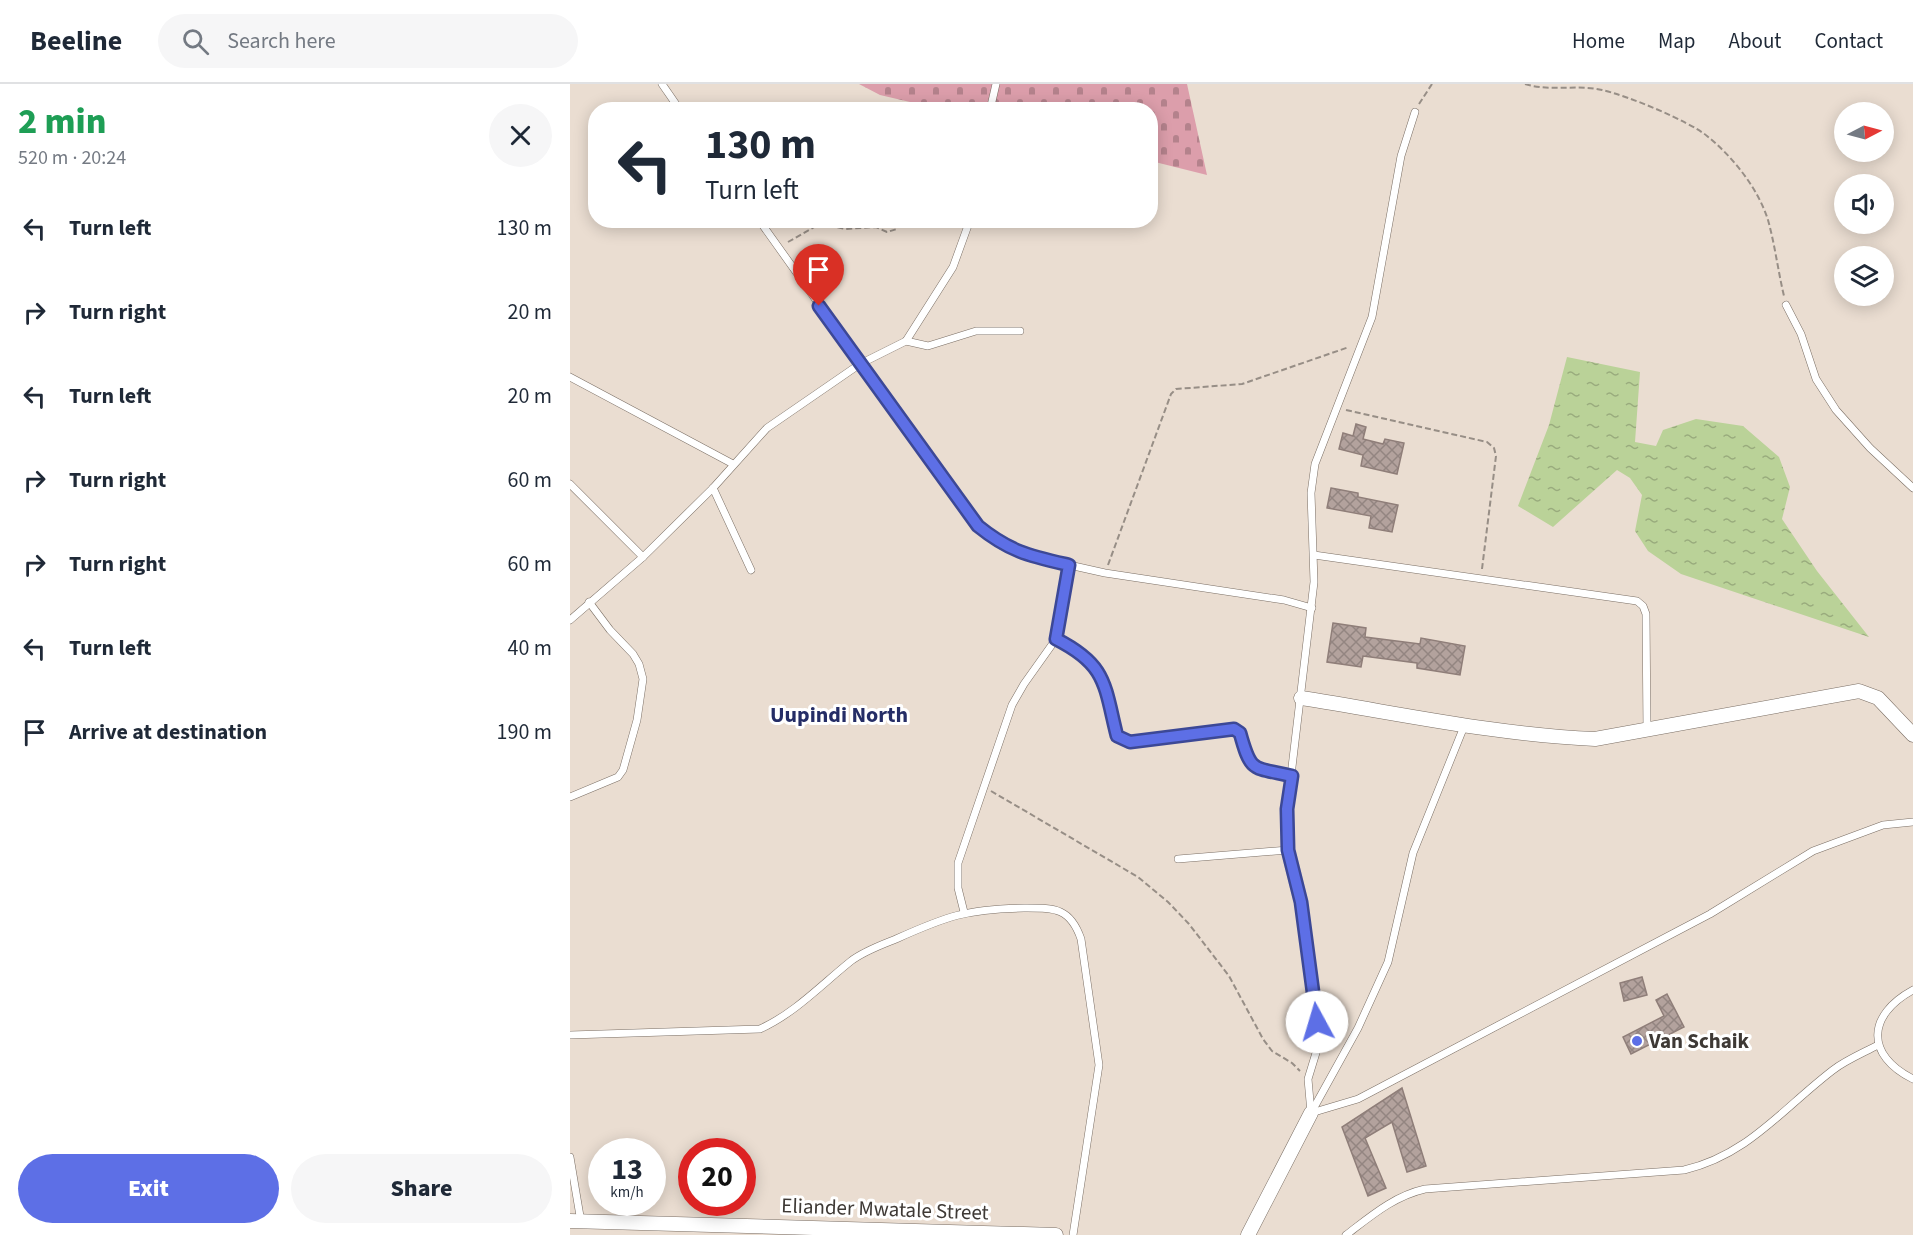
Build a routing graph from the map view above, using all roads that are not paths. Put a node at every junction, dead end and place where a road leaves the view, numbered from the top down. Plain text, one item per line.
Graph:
1 (662, 84) edge
2 (996, 84) edge
3 (674, 102) edge
4 (992, 102) edge
5 (1415, 112) road end
6 (764, 228) edge
7 (967, 228) edge
8 (1786, 305) road end
9 (1020, 331) dead end
10 (906, 341) junction
11 (860, 364) junction
12 (570, 377) edge
13 (733, 464) junction
14 (570, 484) edge
15 (712, 488) junction
16 (1913, 488) edge
17 (1314, 555) junction
18 (643, 557) junction
19 (1069, 565) junction
20 (751, 570) dead end
21 (589, 602) junction
22 (1311, 608) junction
23 (574, 611) edge
24 (570, 620) edge
25 (1056, 639) junction
26 (1301, 698) junction
27 (1465, 724) junction
28 (1647, 731) junction
29 (1913, 735) edge
30 (1292, 776) junction
31 (570, 797) edge
32 (1913, 822) edge
33 (1288, 850) junction
34 (1178, 859) dead end
35 (964, 912) junction
36 (1913, 990) edge
37 (570, 1035) edge
38 (1878, 1045) junction
39 (1913, 1079) edge
40 (1311, 1113) junction
41 (570, 1157) edge
42 (575, 1222) edge
43 (718, 1230) edge
44 (898, 1233) edge
45 (1056, 1235) edge
46 (1073, 1235) edge
47 (1248, 1235) edge
48 (1346, 1235) edge

1 - 3 lane
2 - 4 lane
5 - 17 lane
6 - 11 lane
7 - 10 lane
8 - 16 lane
9 - 10 lane
10 - 11 lane
11 - 13 lane
11 - 19 lane
12 - 13 lane
13 - 15 lane
14 - 18 lane
15 - 18 lane
15 - 20 lane
17 - 22 lane
17 - 28 lane
18 - 21 lane
19 - 22 lane
19 - 25 lane
21 - 23 lane
21 - 31 lane
22 - 26 lane
23 - 24 lane
25 - 30 lane
25 - 35 lane
26 - 27 street
26 - 30 lane
27 - 28 street
27 - 40 lane
28 - 29 street
30 - 33 lane
32 - 40 lane
33 - 34 lane
33 - 40 lane
35 - 37 lane
35 - 46 lane
36 - 38 lane
38 - 39 lane
38 - 48 lane
40 - 47 street
41 - 42 lane
42 - 43 street, Eliander Mwatale Street
43 - 44 street, Eliander Mwatale Street
44 - 45 street, Eliander Mwatale Street

